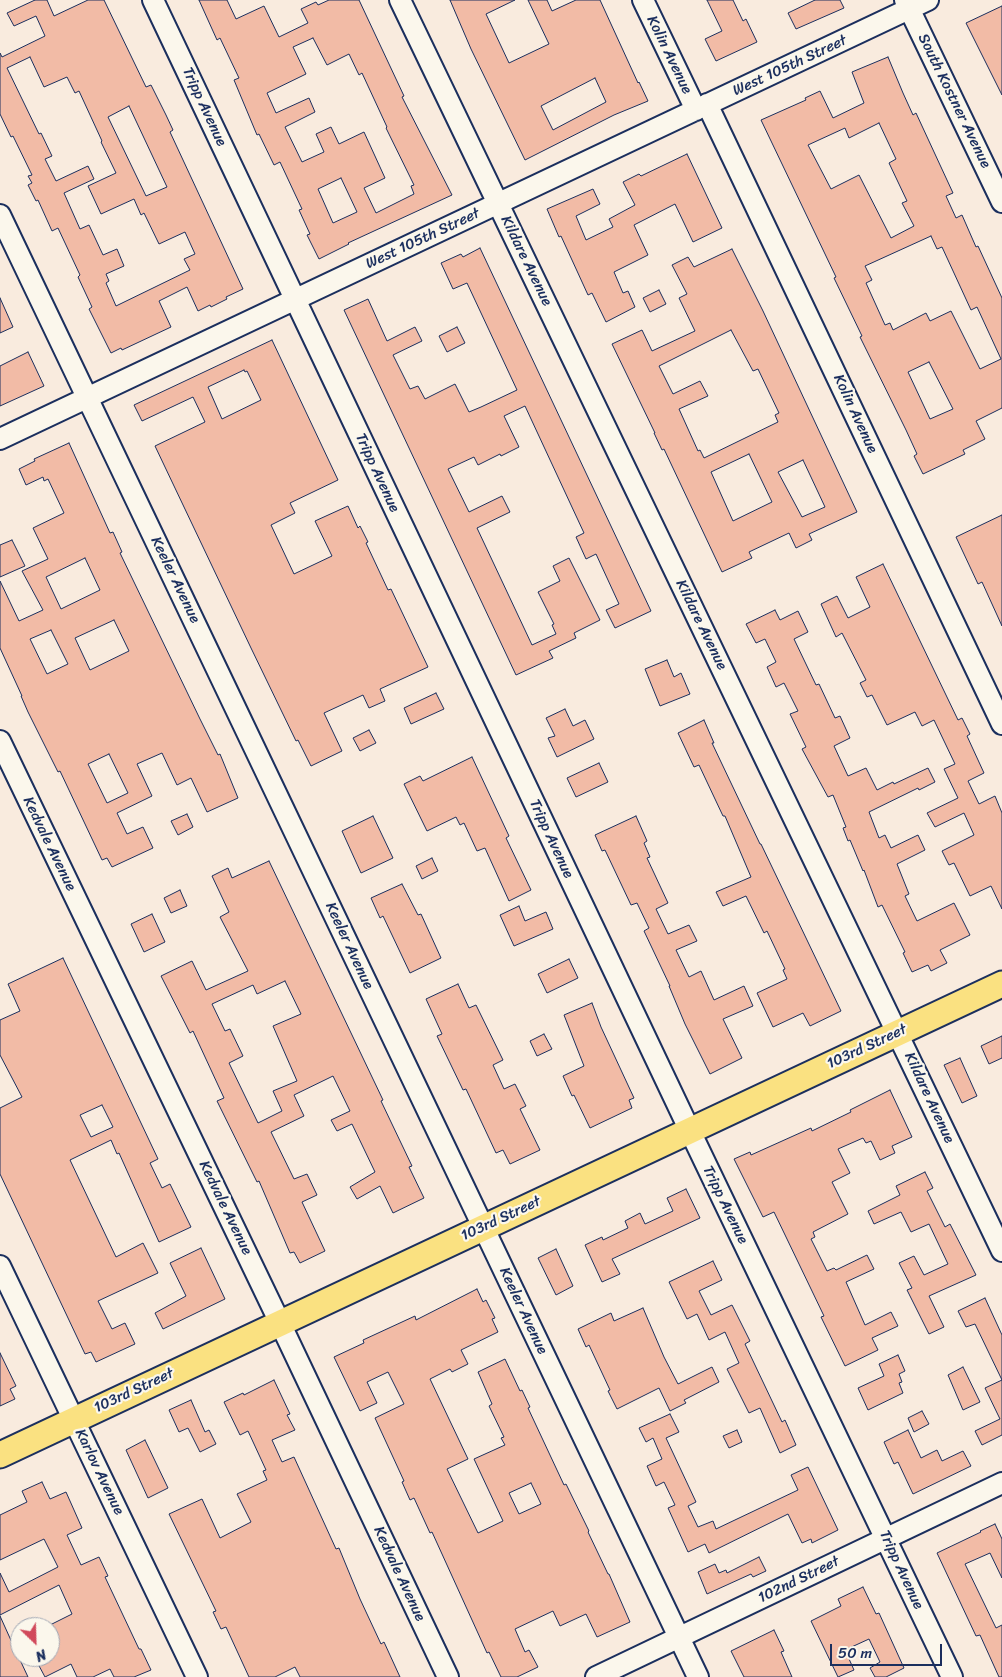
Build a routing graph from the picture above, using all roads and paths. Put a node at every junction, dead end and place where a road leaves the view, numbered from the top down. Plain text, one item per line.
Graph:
1 (153, 0) edge
2 (400, 0) edge
3 (643, 0) edge
4 (928, 0) edge
5 (908, 4) edge
6 (702, 107) junction
7 (1002, 202) edge
8 (498, 203) junction
9 (0, 215) edge
10 (295, 299) junction
11 (87, 397) junction
12 (0, 439) edge
13 (1002, 724) edge
14 (0, 741) edge
15 (1002, 984) edge
16 (898, 1032) junction
17 (690, 1131) junction
18 (483, 1227) junction
19 (1002, 1251) edge
20 (0, 1266) edge
21 (280, 1323) junction
22 (74, 1420) junction
23 (0, 1455) edge
24 (1002, 1483) edge
25 (886, 1538) junction
26 (680, 1638) junction
27 (197, 1677) edge
28 (448, 1677) edge
29 (596, 1677) edge
30 (698, 1677) edge
31 (952, 1677) edge

1 - 10 street, Tripp Avenue
2 - 8 street, Kildare Avenue
3 - 6 street, Kolin Avenue
4 - 5 street, West 105th Street
5 - 6 street, West 105th Street
5 - 7 street, South Kostner Avenue
6 - 8 street, West 105th Street
6 - 13 street, Kolin Avenue
8 - 10 street, West 105th Street
8 - 16 street, Kildare Avenue
9 - 11 street, Keeler Avenue
10 - 11 street, West 105th Street
10 - 17 street, Tripp Avenue
11 - 12 street, West 105th Street
11 - 18 street, Keeler Avenue
14 - 21 street, Kedvale Avenue
15 - 16 main road, 103rd Street
16 - 17 main road, 103rd Street
16 - 19 street, Kildare Avenue
17 - 18 main road, 103rd Street
17 - 25 street, Tripp Avenue
18 - 21 main road, 103rd Street
18 - 26 street, Keeler Avenue
20 - 22 street, Karlov Avenue
21 - 22 main road, 103rd Street
21 - 28 street, Kedvale Avenue
22 - 23 main road, 103rd Street
22 - 27 street, Karlov Avenue
24 - 25 street, 102nd Street
25 - 26 street, 102nd Street
25 - 31 street, Tripp Avenue
26 - 29 street, 102nd Street
26 - 30 street, Keeler Avenue

